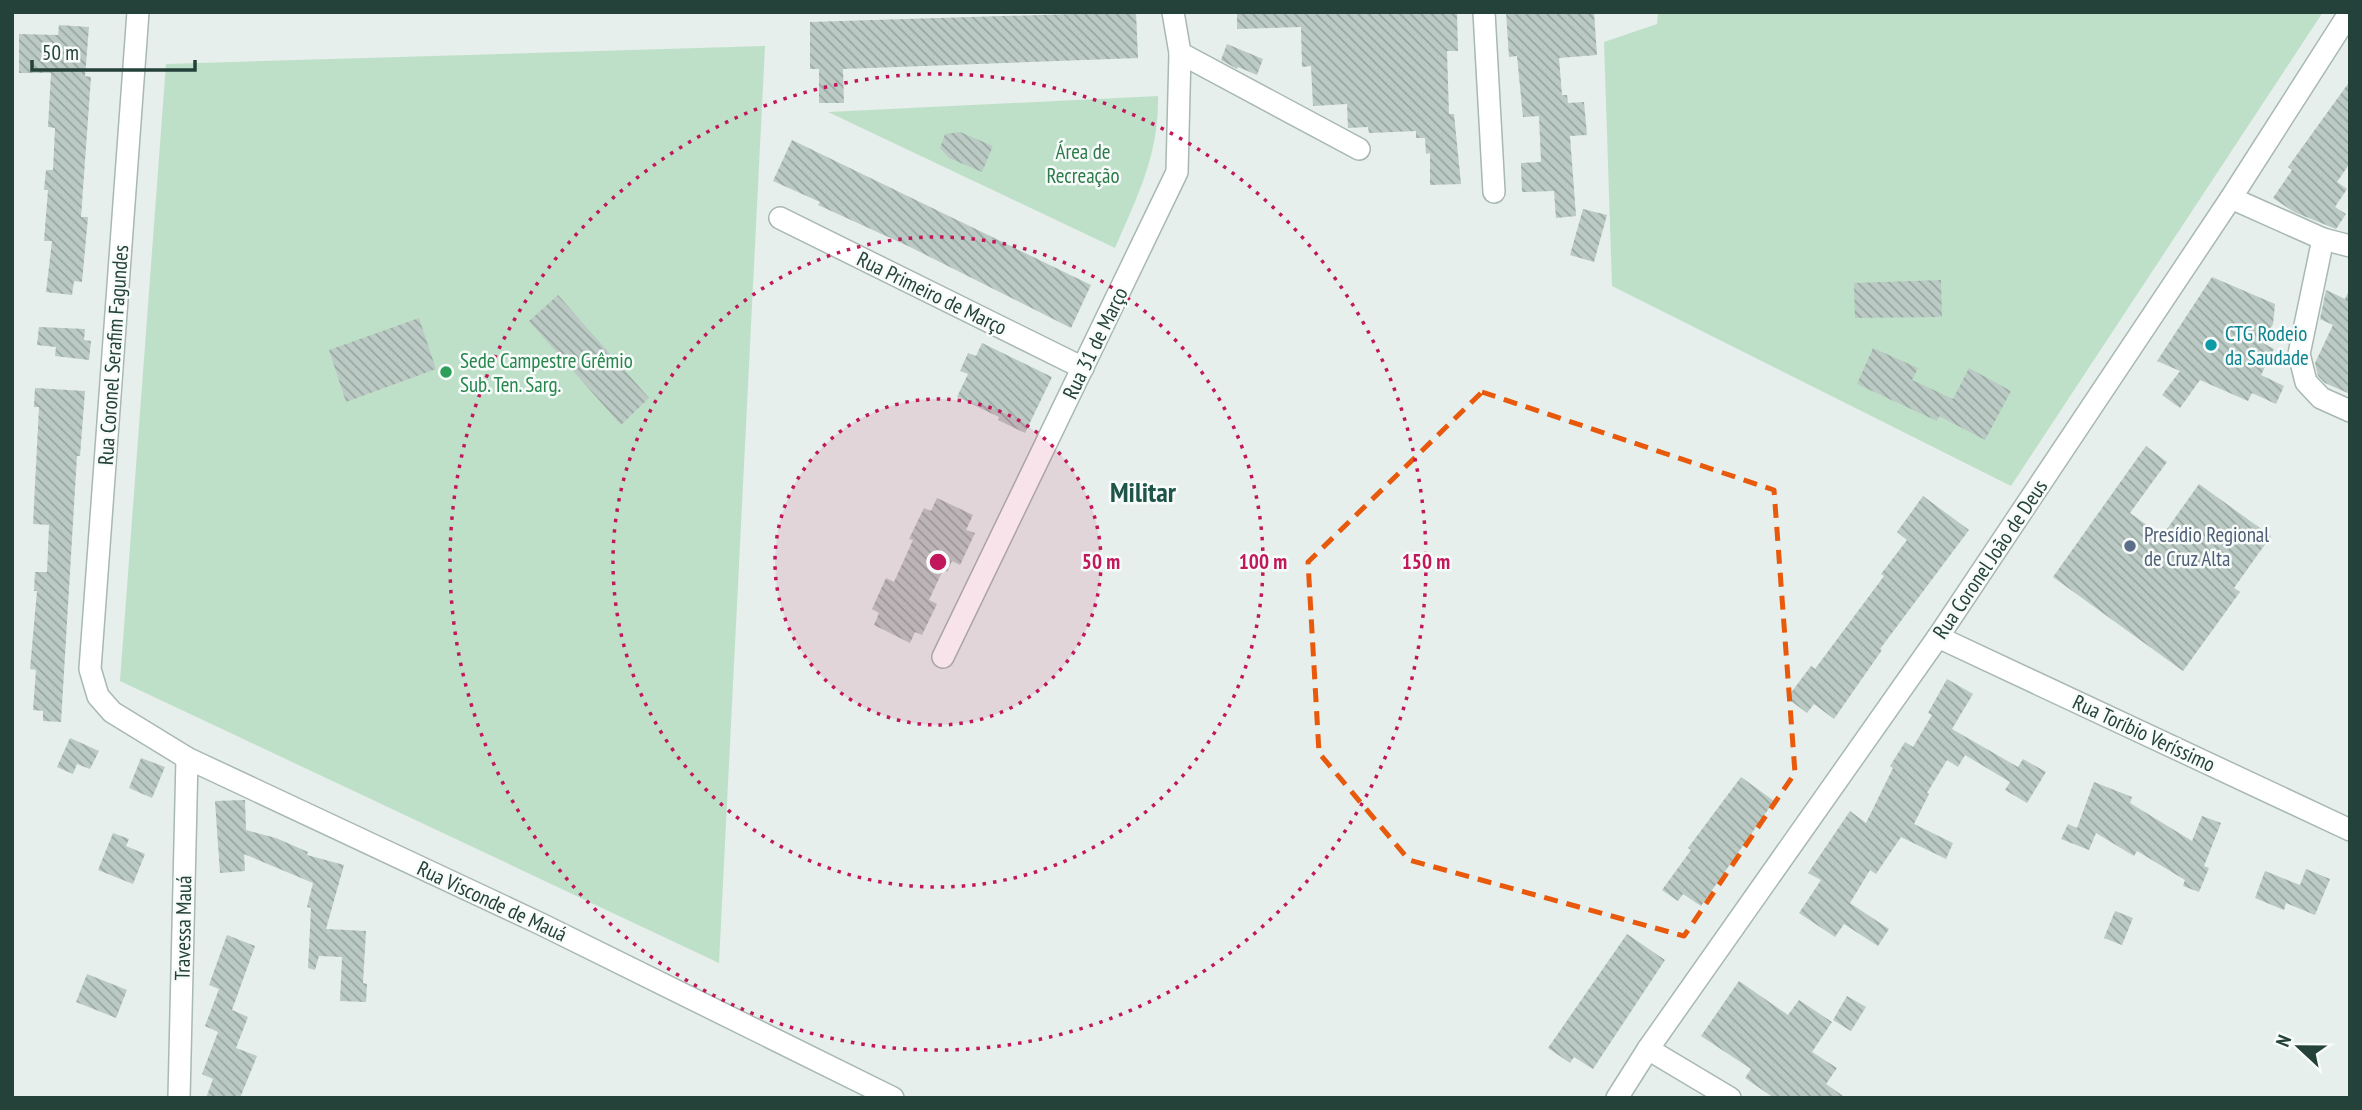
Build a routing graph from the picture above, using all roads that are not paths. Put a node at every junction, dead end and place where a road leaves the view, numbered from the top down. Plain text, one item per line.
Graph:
1 (138, 12) edge
2 (1173, 12) edge
3 (1484, 12) edge
4 (2350, 12) edge
5 (1180, 53) junction
6 (1359, 149) dead end
7 (1494, 192) dead end
8 (2231, 198) junction
9 (780, 218) dead end
10 (2323, 239) junction
11 (2350, 246) edge
12 (1083, 368) junction
13 (2350, 411) edge
14 (1938, 637) junction
15 (943, 657) dead end
16 (98, 696) joint
17 (187, 758) junction
18 (2350, 830) edge
19 (1648, 1049) junction
20 (179, 1098) edge
21 (893, 1098) edge
22 (1617, 1098) edge
23 (1730, 1098) edge

1 - 16 street, Rua Coronel Serafim Fagundes
2 - 5 street, Rua 31 de Março
3 - 7 street
4 - 8 street, Rua Coronel João de Deus
5 - 6 street
5 - 12 street, Rua 31 de Março
8 - 10 street
8 - 14 street, Rua Coronel João de Deus
9 - 12 street, Rua Primeiro de Março
10 - 11 street
10 - 13 street
12 - 15 street, Rua 31 de Março
14 - 18 street, Rua Toríbio Veríssimo
14 - 19 street, Rua Coronel João de Deus
16 - 17 street, Rua Visconde de Mauá
17 - 20 street, Travessa Mauá
17 - 21 street, Rua Visconde de Mauá
19 - 22 street, Rua Coronel João de Deus
19 - 23 street

